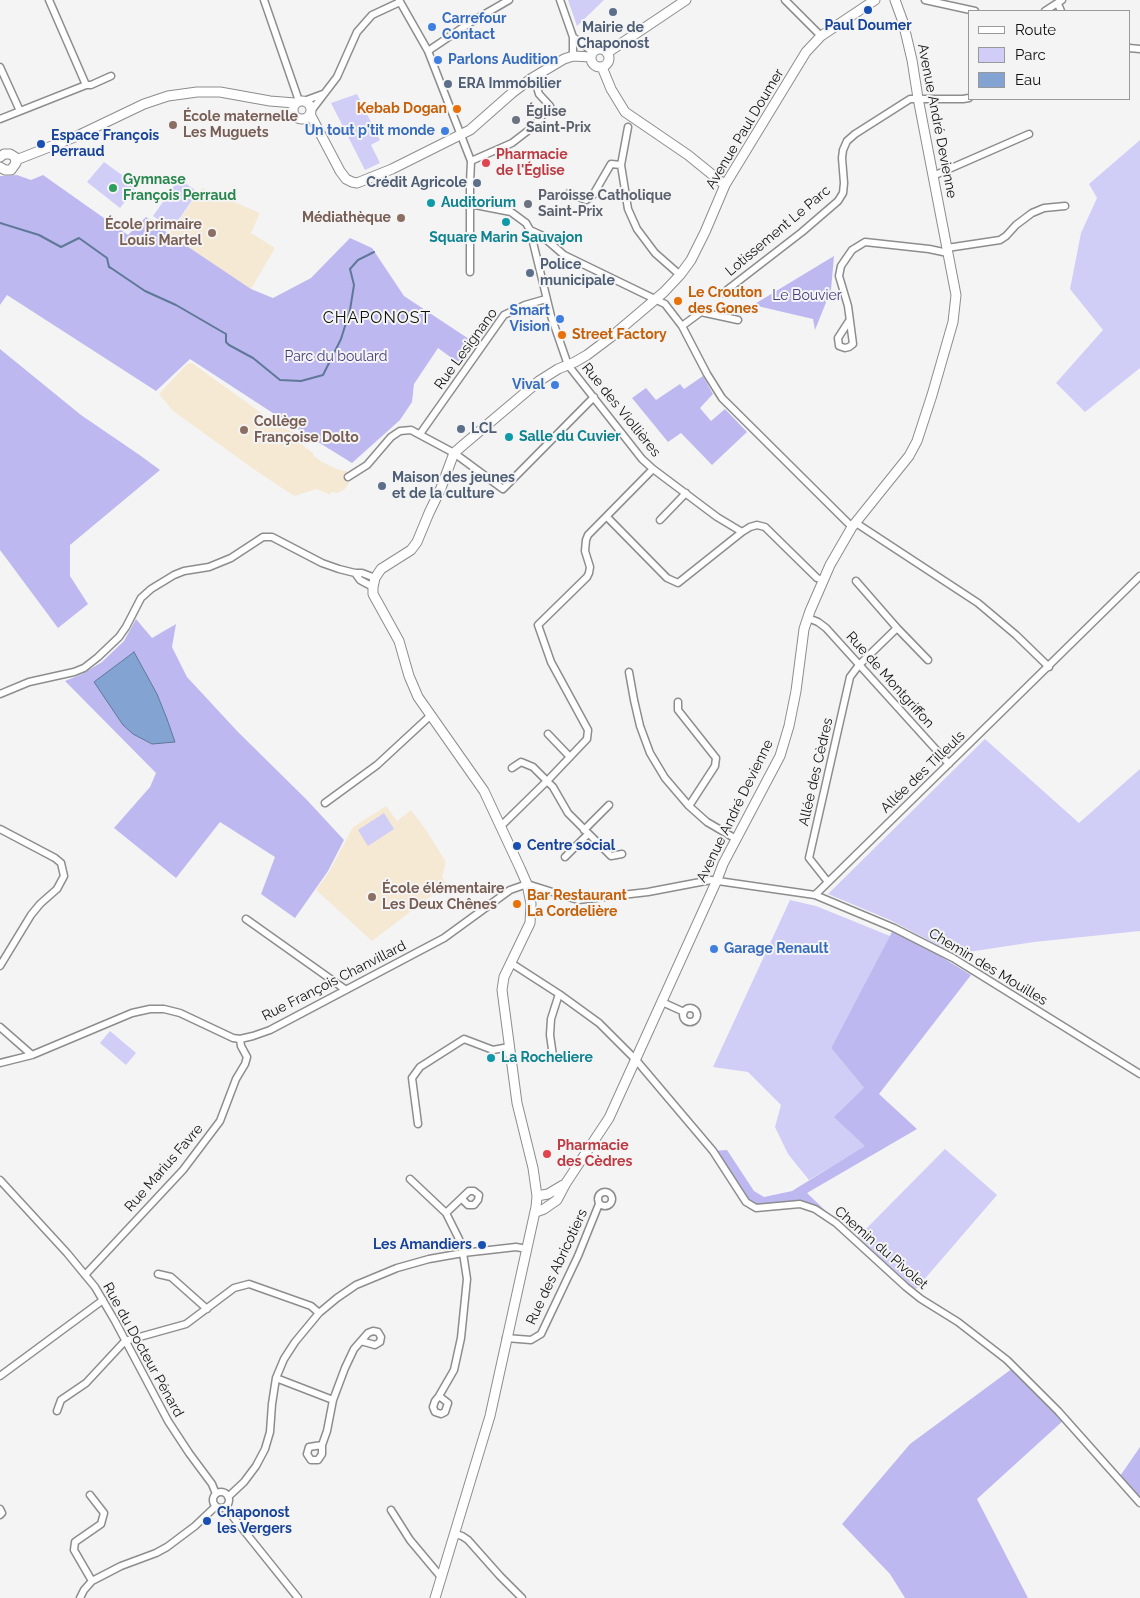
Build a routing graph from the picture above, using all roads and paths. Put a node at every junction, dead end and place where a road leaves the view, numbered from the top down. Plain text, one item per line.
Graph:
1 (49, 0) edge
2 (264, 0) edge
3 (509, 0) edge
4 (560, 0) edge
5 (686, 0) edge
6 (785, 0) edge
7 (876, 0) edge
8 (895, 0) edge
9 (925, 0) edge
10 (399, 1) edge
11 (1060, 2) edge
12 (970, 10) edge
13 (1046, 10) edge
14 (821, 36) junction
15 (573, 37) junction
16 (428, 51) junction
17 (607, 53) junction
18 (592, 55) junction
19 (573, 56) junction
20 (0, 67) edge
21 (602, 67) junction
22 (111, 76) dead end
23 (532, 78) junction
24 (86, 85) junction
25 (324, 94) junction
26 (918, 98) junction
27 (968, 98) edge
28 (270, 102) junction
29 (300, 102) junction
30 (20, 111) junction
31 (293, 114) junction
32 (308, 115) junction
33 (0, 119) edge
34 (628, 127) dead end
35 (1029, 134) dead end
36 (461, 135) junction
37 (0, 156) edge
38 (16, 160) junction
39 (471, 161) junction
40 (621, 165) junction
41 (0, 167) edge
42 (934, 176) junction
43 (725, 184) junction
44 (568, 193) dead end
45 (470, 204) junction
46 (1065, 206) dead end
47 (530, 230) junction
48 (948, 250) junction
49 (470, 272) dead end
50 (680, 275) junction
51 (723, 293) dead end
52 (546, 299) junction
53 (656, 299) junction
54 (738, 320) dead end
55 (849, 321) dead end
56 (682, 326) junction
57 (568, 365) junction
58 (594, 397) junction
59 (420, 434) junction
60 (454, 453) junction
61 (653, 469) junction
62 (348, 477) dead end
63 (686, 493) junction
64 (606, 517) junction
65 (660, 520) dead end
66 (854, 525) junction
67 (742, 532) junction
68 (1140, 576) edge
69 (823, 580) junction
70 (856, 580) dead end
71 (374, 582) junction
72 (808, 618) junction
73 (897, 628) junction
74 (928, 660) dead end
75 (859, 665) junction
76 (1049, 667) junction
77 (629, 672) dead end
78 (0, 694) edge
79 (678, 702) dead end
80 (430, 716) junction
81 (548, 734) dead end
82 (570, 758) junction
83 (949, 764) junction
84 (512, 768) dead end
85 (547, 781) junction
86 (325, 803) dead end
87 (609, 805) dead end
88 (689, 806) junction
89 (501, 826) junction
90 (0, 829) edge
91 (586, 832) junction
92 (736, 839) junction
93 (622, 854) dead end
94 (565, 857) dead end
95 (717, 880) junction
96 (828, 882) junction
97 (527, 884) junction
98 (815, 895) junction
99 (246, 919) dead end
100 (511, 963) junction
101 (0, 966) edge
102 (346, 990) junction
103 (559, 994) junction
104 (662, 1002) junction
105 (684, 1012) dead end
106 (0, 1027) edge
107 (240, 1038) junction
108 (509, 1048) junction
109 (32, 1055) junction
110 (553, 1056) dead end
111 (636, 1060) junction
112 (0, 1063) edge
113 (1140, 1074) edge
114 (418, 1124) dead end
115 (410, 1179) dead end
116 (0, 1180) edge
117 (566, 1183) junction
118 (537, 1196) junction
119 (462, 1199) dead end
120 (599, 1204) dead end
121 (536, 1212) junction
122 (446, 1213) junction
123 (527, 1249) junction
124 (463, 1253) junction
125 (158, 1274) dead end
126 (85, 1275) junction
127 (103, 1300) junction
128 (207, 1309) junction
129 (319, 1313) junction
130 (506, 1338) junction
131 (361, 1341) dead end
132 (125, 1342) junction
133 (0, 1376) edge
134 (276, 1378) junction
135 (439, 1396) dead end
136 (334, 1400) junction
137 (57, 1411) dead end
138 (322, 1445) dead end
139 (216, 1494) junction
140 (90, 1495) dead end
141 (228, 1497) junction
142 (1140, 1503) edge
143 (216, 1506) junction
144 (225, 1507) junction
145 (0, 1509) edge
146 (391, 1510) dead end
147 (0, 1515) edge
148 (455, 1534) junction
149 (441, 1577) junction
150 (92, 1581) junction
151 (80, 1598) edge
152 (298, 1598) edge
153 (435, 1598) edge
154 (522, 1598) edge

1 - 24 street
2 - 29 street
3 - 16 street
4 - 15 street
5 - 17 main road
6 - 14 street
7 - 14 main road, Avenue Paul Doumer
8 - 26 main road, Avenue André Devienne
9 - 12 street
10 - 16 street
10 - 25 street
11 - 13 street
14 - 43 main road, Avenue Paul Doumer
15 - 18 street
15 - 19 street
16 - 36 street
17 - 18 main road
17 - 21 main road
18 - 19 main road
18 - 21 main road
19 - 23 main road
20 - 30 street
21 - 43 main road
22 - 24 street
23 - 36 main road
23 - 39 street
24 - 30 street
25 - 29 street
25 - 32 street
26 - 27 street, Lotissement Le Parc
26 - 42 main road, Avenue André Devienne
26 - 51 street, Lotissement Le Parc
28 - 29 main road
28 - 31 main road
28 - 38 main road
29 - 31 main road
29 - 32 main road
30 - 33 street
31 - 32 main road
32 - 36 main road
34 - 40 street
35 - 42 street
36 - 39 street
37 - 38 main road
38 - 41 main road
39 - 45 street
40 - 44 street
40 - 50 street
42 - 48 main road, Avenue André Devienne
43 - 50 main road, Avenue Paul Doumer
45 - 47 street
45 - 49 street
46 - 48 street
47 - 52 street, Rue des Viollières
47 - 53 street
48 - 55 street
48 - 66 main road, Avenue André Devienne
50 - 53 main road, Avenue Paul Doumer
52 - 57 street, Rue des Viollières
52 - 59 street, Rue Lesignano
53 - 56 street
53 - 57 main road, Avenue Paul Doumer
54 - 56 street
56 - 66 street
57 - 58 street, Rue des Viollières
57 - 60 main road, Avenue Paul Doumer
58 - 60 street
58 - 61 street, Rue des Viollières
59 - 60 street
59 - 62 street
60 - 71 main road
61 - 63 street, Rue des Viollières
61 - 64 street
63 - 65 street
63 - 67 street, Rue des Viollières
64 - 67 street
64 - 82 street
66 - 69 main road, Avenue André Devienne
66 - 76 street
67 - 69 street
68 - 76 street, Allée des Tilleuls
69 - 72 main road, Avenue André Devienne
70 - 73 street
71 - 78 street
71 - 80 main road
72 - 75 street, Rue de Montgriffon
72 - 92 main road, Avenue André Devienne
73 - 74 street
73 - 75 street
75 - 83 street, Rue de Montgriffon
75 - 96 street, Allée des Cèdres
76 - 83 street, Allée des Tilleuls
77 - 88 street
79 - 88 street
80 - 86 street
80 - 89 main road
81 - 82 street
82 - 85 street
83 - 96 street, Allée des Tilleuls
84 - 85 street
85 - 89 street
85 - 91 street
87 - 91 street
88 - 92 street
89 - 97 main road
90 - 101 street
91 - 93 street
91 - 94 street
92 - 95 main road, Avenue André Devienne
95 - 97 street, Chemin des Mouilles
95 - 98 street, Chemin des Mouilles
95 - 104 main road, Avenue André Devienne
96 - 98 street, Allée des Tilleuls
97 - 100 main road
97 - 102 street, Rue François Chanvillard
98 - 113 street, Chemin des Mouilles
99 - 102 street
100 - 103 street, Chemin du Pivolet
100 - 108 main road
102 - 107 street, Rue François Chanvillard
103 - 110 street
103 - 111 street, Chemin du Pivolet
104 - 105 street
104 - 111 main road, Avenue André Devienne
106 - 109 street
107 - 109 street
107 - 126 street, Rue Marius Favre
108 - 114 street
108 - 118 main road
109 - 112 street
111 - 117 main road, Avenue André Devienne
111 - 142 street, Chemin du Pivolet
115 - 122 street
116 - 126 street, Rue du Docteur Pénard
117 - 118 main road, Avenue André Devienne
117 - 121 main road, Avenue André Devienne
118 - 121 main road
119 - 122 street
120 - 130 street, Rue des Abricotiers
121 - 123 main road
122 - 124 street
123 - 124 street
123 - 130 main road
124 - 129 street
124 - 135 street
125 - 128 street
126 - 127 street, Rue du Docteur Pénard
127 - 132 street, Rue du Docteur Pénard
127 - 133 street
128 - 129 street
128 - 132 street
129 - 134 street
130 - 148 main road
131 - 136 street
132 - 137 street
132 - 139 street, Rue du Docteur Pénard
134 - 136 street
134 - 141 street
136 - 138 street
139 - 141 street
139 - 143 street
140 - 150 street
141 - 144 street
143 - 144 street
143 - 150 street
144 - 152 street
145 - 147 street
146 - 149 street
148 - 149 main road
148 - 154 street
149 - 153 main road
150 - 151 street

